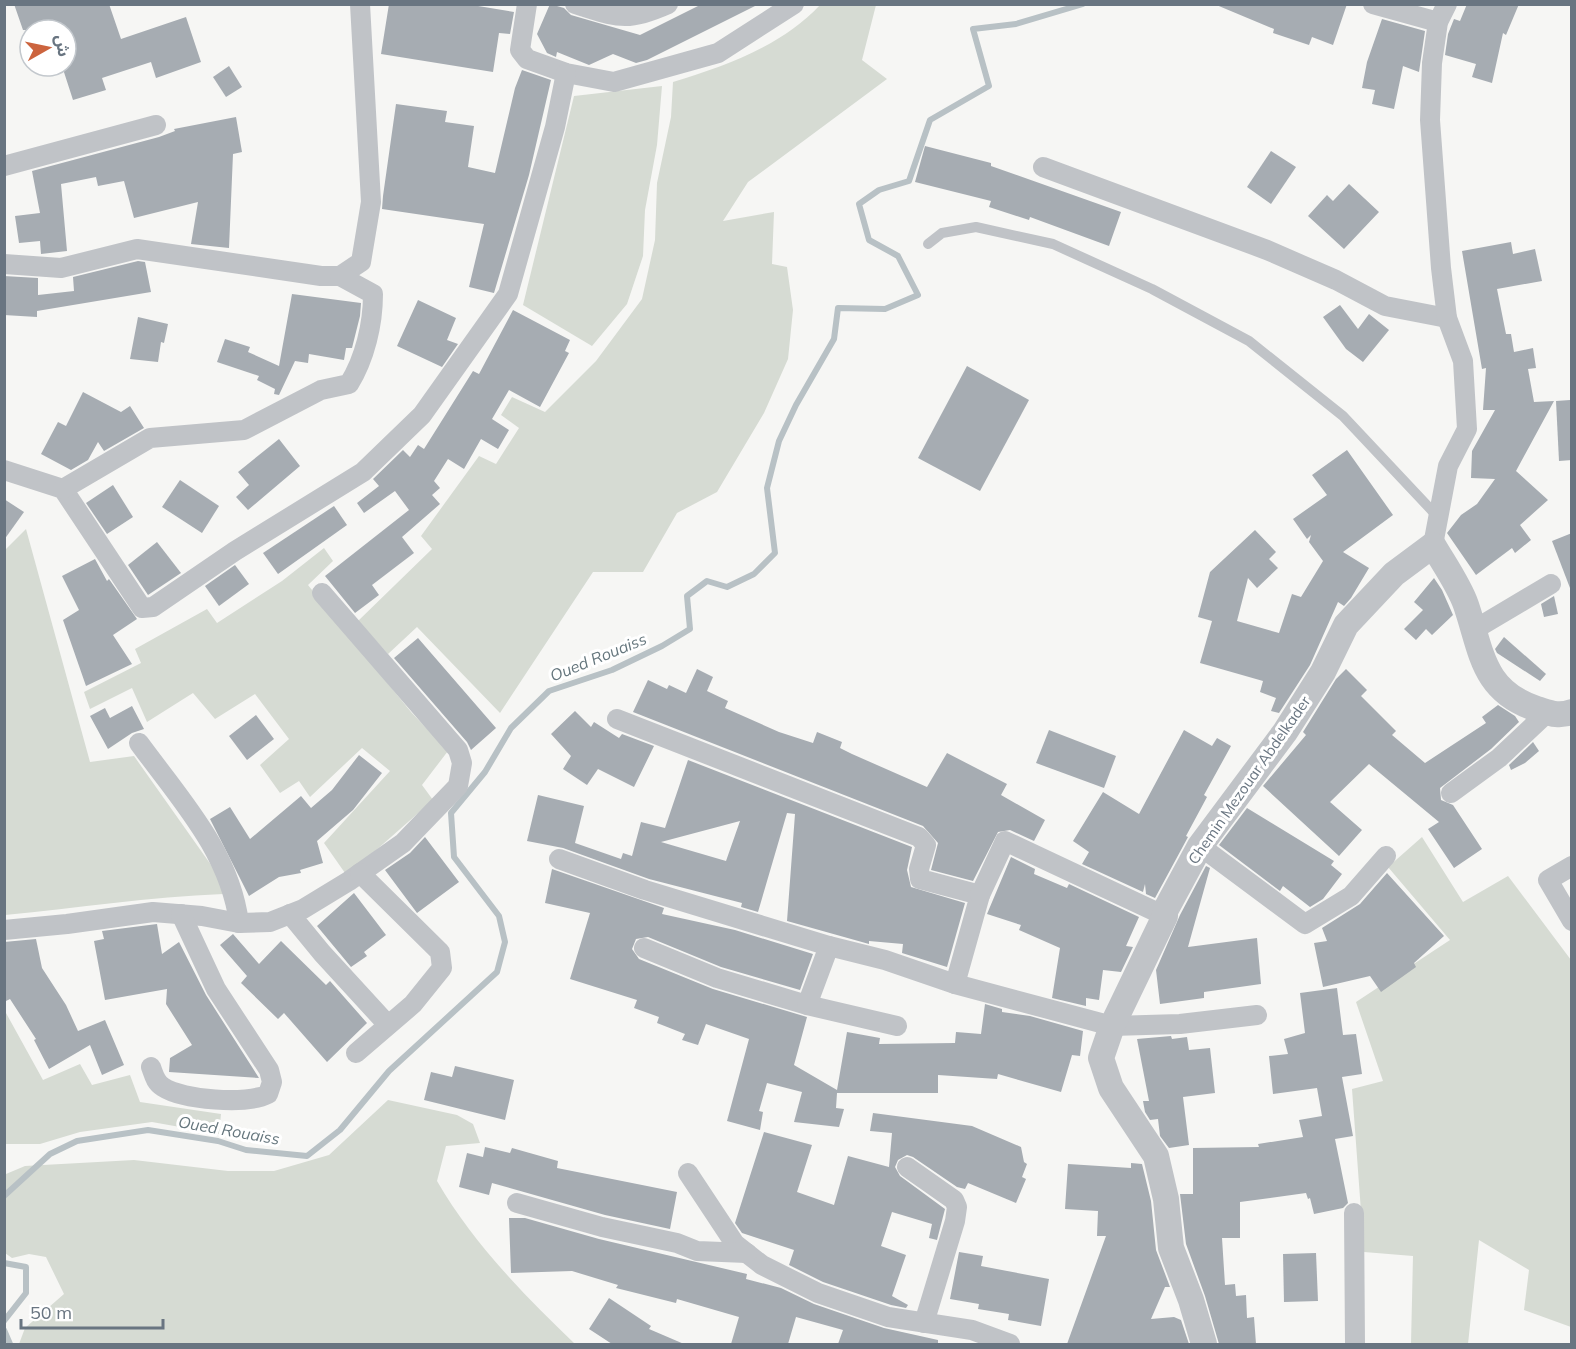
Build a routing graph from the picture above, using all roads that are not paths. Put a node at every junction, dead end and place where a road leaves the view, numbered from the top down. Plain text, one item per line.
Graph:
1 (360, 4) edge
2 (527, 4) edge
3 (575, 4) edge
4 (668, 4) edge
5 (794, 4) edge
6 (1373, 4) edge
7 (1448, 4) edge
8 (1438, 22) junction
9 (566, 73) junction
10 (156, 125) dead end
11 (4, 166) edge
12 (1043, 167) dead end
13 (928, 244) dead end
14 (4, 264) edge
15 (340, 276) junction
16 (1447, 318) junction
17 (4, 470) edge
18 (63, 489) junction
19 (1438, 518) junction
20 (1433, 544) junction
21 (1551, 584) dead end
22 (322, 593) dead end
23 (1472, 631) junction
24 (1560, 712) edge
25 (617, 719) dead end
26 (139, 743) dead end
27 (1451, 793) dead end
28 (1200, 846) junction
29 (1386, 856) dead end
30 (559, 860) dead end
31 (1572, 866) edge
32 (360, 873) junction
33 (980, 895) junction
34 (181, 914) junction
35 (290, 914) junction
36 (1165, 916) junction
37 (1572, 921) edge
38 (239, 923) junction
39 (4, 930) edge
40 (829, 946) junction
41 (644, 948) dead end
42 (956, 984) junction
43 (807, 1005) junction
44 (1257, 1015) dead end
45 (388, 1025) junction
46 (897, 1026) dead end
47 (1112, 1026) junction
48 (356, 1053) dead end
49 (151, 1067) dead end
50 (907, 1167) dead end
51 (688, 1173) dead end
52 (517, 1203) dead end
53 (1354, 1213) dead end
54 (747, 1253) junction
55 (924, 1323) junction
56 (1010, 1344) edge
57 (1204, 1344) edge
58 (1355, 1344) edge

1 - 15 street
2 - 9 street
3 - 4 street
5 - 9 street
6 - 8 street
7 - 8 street
8 - 16 street
9 - 18 street
10 - 11 street
12 - 16 street
13 - 19 lane
14 - 15 street
15 - 18 street
16 - 19 street
17 - 18 street
19 - 20 street
20 - 23 street
20 - 28 street, Chemin Mezouar Abdelkader
21 - 23 street
22 - 32 street
23 - 24 street
24 - 27 street
25 - 33 street
26 - 38 street
28 - 29 street
28 - 36 street, Chemin Mezouar Abdelkader
30 - 40 street
31 - 37 street
32 - 35 street
32 - 45 street
33 - 36 street
33 - 42 street
34 - 38 street
34 - 39 street
34 - 49 street
35 - 38 street
35 - 45 street
36 - 47 street, Chemin Mezouar Abdelkader
40 - 42 street
40 - 43 street
41 - 43 street
42 - 47 street
43 - 46 street
44 - 47 street
45 - 48 street
47 - 57 street, Chemin Mezouar Abdelkader
50 - 55 street
51 - 54 street
52 - 54 street
53 - 58 street
54 - 55 street
55 - 56 street

